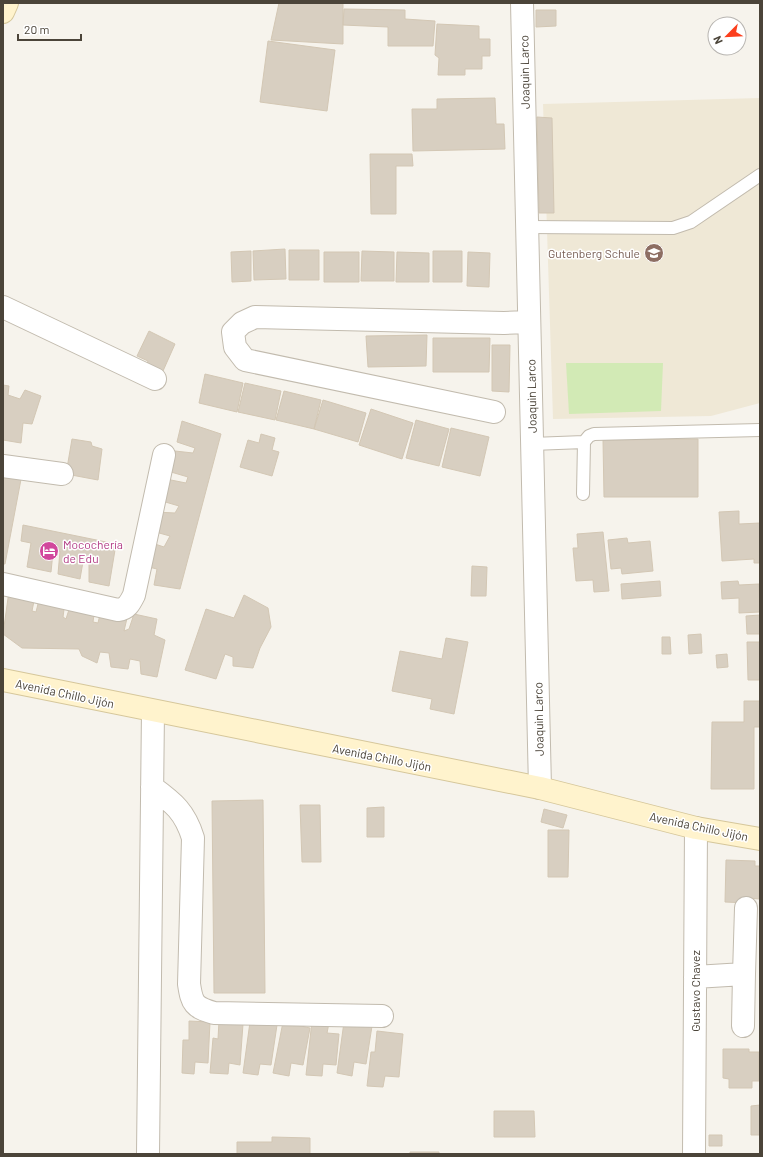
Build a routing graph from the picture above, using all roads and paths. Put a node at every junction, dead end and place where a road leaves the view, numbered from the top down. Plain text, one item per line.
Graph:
1 (7, 3) edge
2 (522, 3) edge
3 (3, 12) edge
4 (760, 175) edge
5 (528, 226) junction
6 (3, 307) edge
7 (530, 322) junction
8 (155, 378) dead end
9 (494, 412) dead end
10 (760, 430) edge
11 (584, 442) junction
12 (532, 444) junction
13 (164, 455) dead end
14 (3, 466) edge
15 (62, 474) dead end
16 (583, 494) dead end
17 (3, 584) edge
18 (3, 680) edge
19 (153, 711) junction
20 (152, 787) junction
21 (540, 788) junction
22 (696, 828) junction
23 (760, 839) edge
24 (746, 908) dead end
25 (744, 974) junction
26 (695, 977) junction
27 (382, 1016) dead end
28 (743, 1026) dead end
29 (148, 1154) edge
30 (694, 1154) edge

1 - 3 street
2 - 5 street, Joaquìn Larco
4 - 5 lane
5 - 7 street, Joaquìn Larco
6 - 8 street
7 - 9 street
7 - 12 street, Joaquìn Larco
10 - 11 lane
11 - 12 lane
11 - 16 lane
12 - 21 street, Joaquìn Larco
13 - 17 street
14 - 15 street
18 - 19 street, Avenida Chillo Jijón
19 - 20 street
19 - 21 street, Avenida Chillo Jijón
20 - 27 street
20 - 29 street
21 - 22 street, Avenida Chillo Jijón
22 - 23 street, Avenida Chillo Jijón
22 - 26 street, Gustavo Chavez
24 - 25 street
25 - 26 street
25 - 28 street
26 - 30 street, Gustavo Chavez

